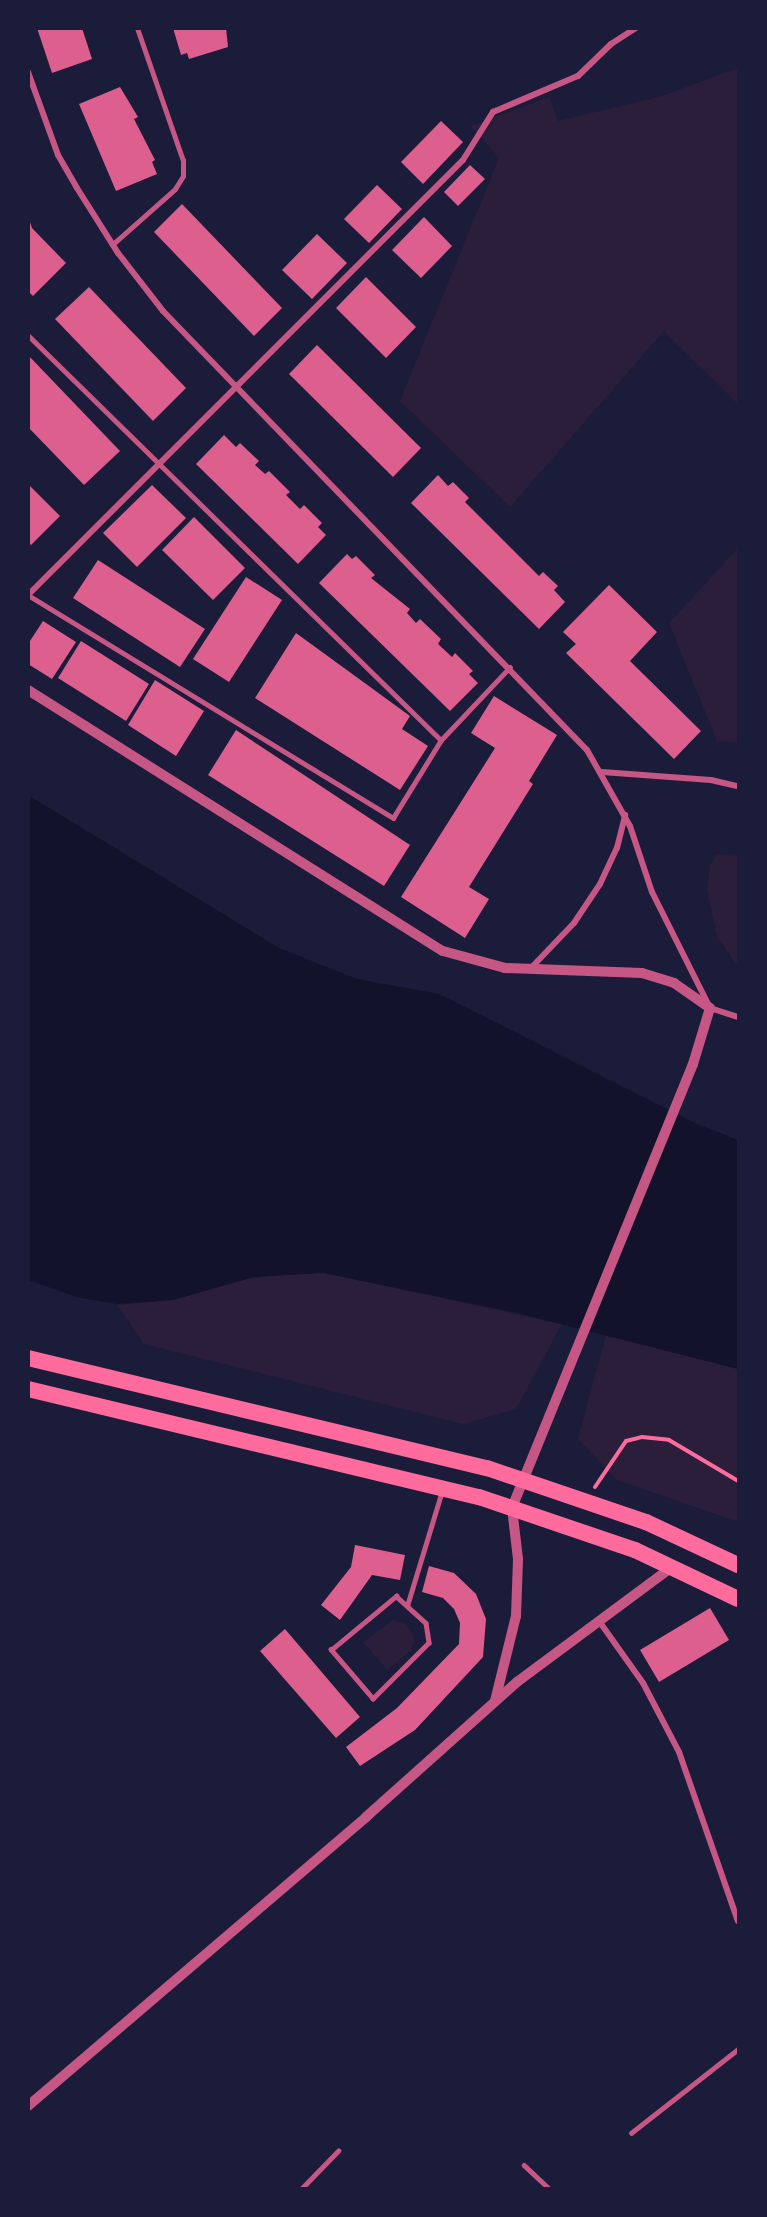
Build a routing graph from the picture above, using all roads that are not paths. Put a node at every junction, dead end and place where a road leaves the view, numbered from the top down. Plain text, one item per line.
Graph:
1 (137, 28) edge
2 (636, 28) edge
3 (28, 72) edge
4 (112, 245) junction
5 (28, 335) edge
6 (235, 387) junction
7 (159, 463) junction
8 (28, 595) edge
9 (510, 667) junction
10 (28, 690) edge
11 (441, 740) junction
12 (602, 772) junction
13 (738, 786) edge
14 (625, 815) junction
15 (530, 970) junction
16 (710, 1008) junction
17 (738, 1017) edge
18 (28, 1358) edge
19 (28, 1389) edge
20 (524, 1481) junction
21 (443, 1488) junction
22 (512, 1508) junction
23 (738, 1565) edge
24 (672, 1567) junction
25 (738, 1599) edge
26 (407, 1606) junction
27 (598, 1621) junction
28 (495, 1701) junction
29 (738, 1921) edge
30 (738, 2049) edge
31 (28, 2106) edge
32 (631, 2133) dead end
33 (338, 2151) dead end
34 (524, 2165) dead end
35 (302, 2188) edge
36 (549, 2188) edge

1 - 4 lane
2 - 6 street
3 - 4 street
4 - 6 street
5 - 7 lane
6 - 7 street
6 - 9 street
7 - 8 street
7 - 11 lane
8 - 11 lane
9 - 11 lane
9 - 12 street
10 - 15 street
12 - 13 street
12 - 14 street
14 - 15 street
14 - 16 street
15 - 16 street
16 - 17 street
16 - 20 street
18 - 20 highway
19 - 21 highway
20 - 22 street
20 - 23 highway
21 - 22 highway
21 - 26 lane
22 - 24 highway
22 - 28 street
24 - 25 highway
24 - 27 street
26 - 26 lane
27 - 28 street
27 - 29 street
28 - 31 street
30 - 32 lane
33 - 35 lane
34 - 36 lane

